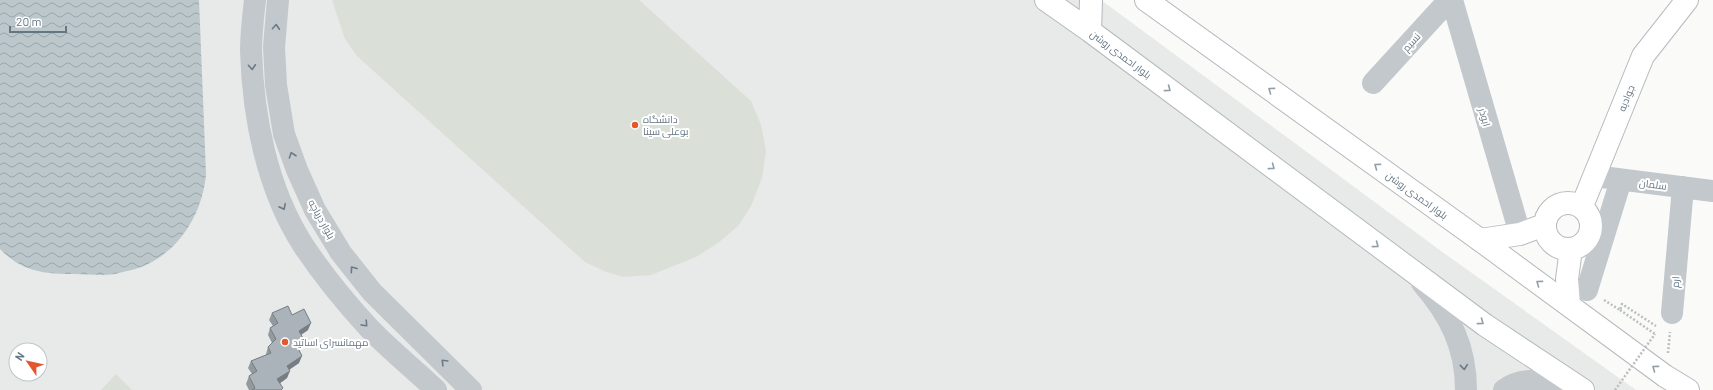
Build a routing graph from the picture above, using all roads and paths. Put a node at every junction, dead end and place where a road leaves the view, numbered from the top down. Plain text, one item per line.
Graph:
1 (254, 0) edge
2 (278, 0) edge
3 (1046, 0) edge
4 (1091, 0) edge
5 (1146, 0) edge
6 (1450, 0) edge
7 (1687, 0) edge
8 (1090, 31) junction
9 (1373, 83) dead end
10 (1594, 176) junction
11 (1621, 180) junction
12 (1712, 185) edge
13 (1683, 187) junction
14 (1582, 206) junction
15 (1544, 225) junction
16 (1520, 234) junction
17 (1480, 240) junction
18 (1571, 249) junction
19 (1402, 264) junction
20 (1588, 290) joint
21 (1569, 305) junction
22 (1620, 310) junction
23 (1665, 324) junction
24 (1670, 336) junction
25 (1665, 376) junction
26 (1580, 388) edge
27 (436, 390) edge
28 (471, 390) edge
29 (1466, 390) edge
30 (1504, 390) edge
31 (1615, 390) edge
32 (1688, 390) edge

1 -> 27 street
28 -> 2 street, بلوار دریاچه
3 - 8 main road, بلوار احمدی روشن
4 - 8 main road
17 -> 5 main road, بلوار احمدی روشن
6 - 9 street, نسیم
6 - 16 street, ابوذر
7 - 10 main road, جوادیه
8 -> 19 main road, بلوار احمدی روشن
10 - 11 street, سلمان
10 - 14 main road, جوادیه
11 - 13 street, سلمان
11 - 20 street
12 - 13 street, سلمان
13 - 23 street, ارم
14 - 15 main road
14 - 18 main road
15 - 16 main road
15 - 18 main road
16 - 17 main road
21 -> 17 main road, بلوار احمدی روشن
18 - 21 main road
19 -> 26 main road, بلوار احمدی روشن
19 -> 29 street
20 - 22 path
25 -> 21 main road, بلوار احمدی روشن
22 - 23 path
22 - 31 path, bridge
23 - 24 path
23 - 24 path
24 - 25 path
25 - 32 main road, بلوار احمدی روشن
26 - 30 street

